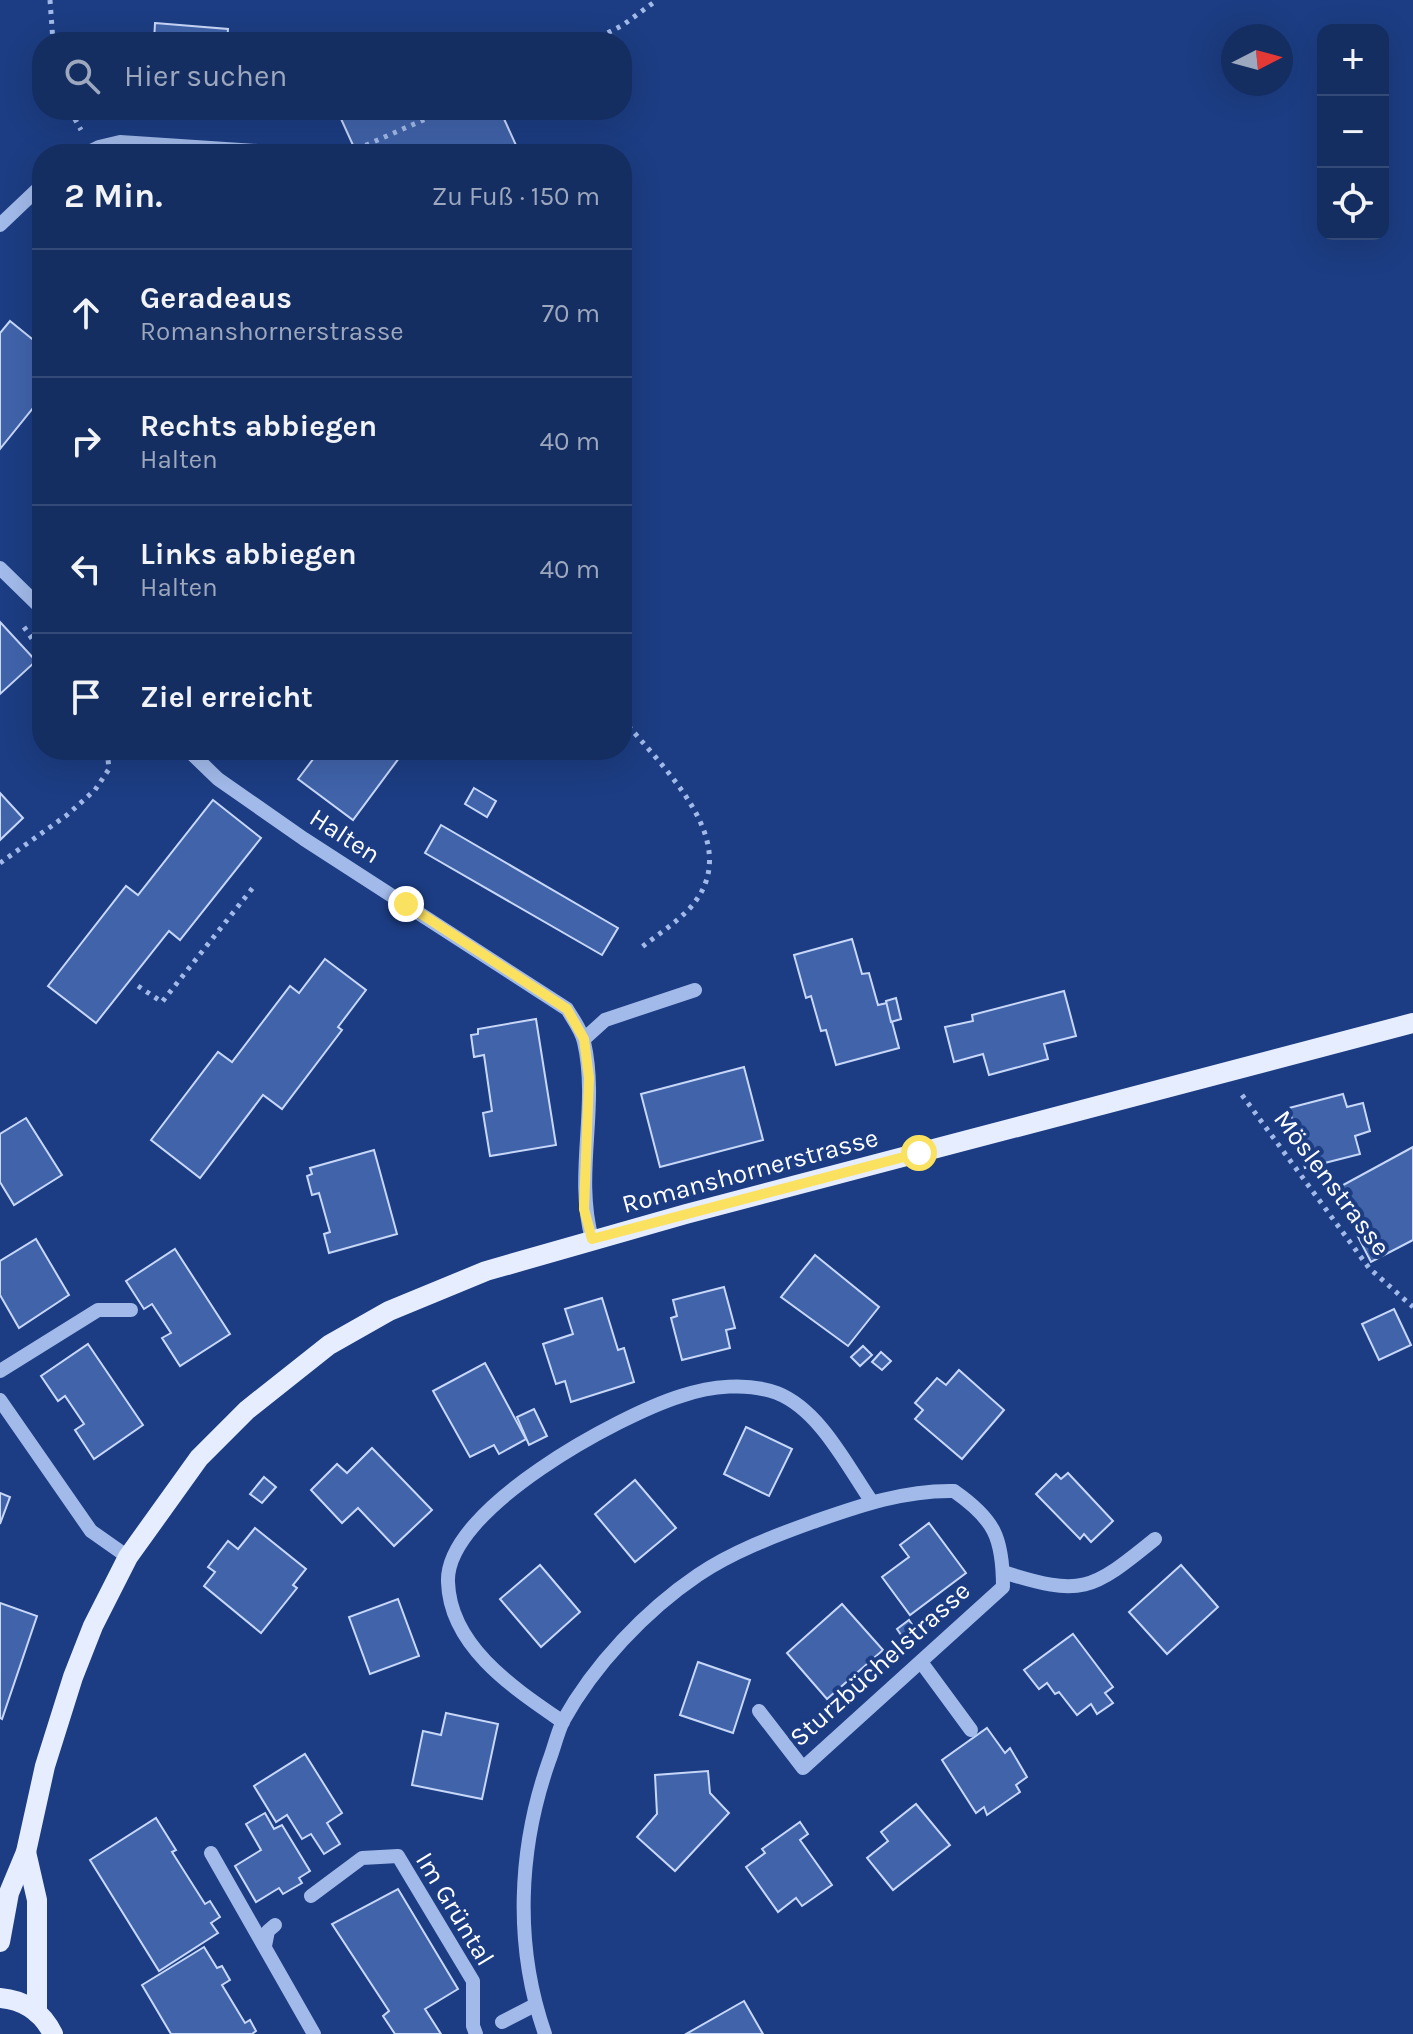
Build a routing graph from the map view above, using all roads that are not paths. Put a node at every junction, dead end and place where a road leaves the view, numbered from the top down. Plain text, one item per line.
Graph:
1 (112, 144) edge
2 (150, 144) edge
3 (32, 195) edge
4 (0, 225) edge
5 (0, 568) edge
6 (32, 599) edge
7 (198, 760) edge
8 (695, 990) dead end
9 (1413, 1023) edge
10 (584, 1039) junction
11 (592, 1239) junction
12 (131, 1310) dead end
13 (0, 1371) edge
14 (0, 1400) edge
15 (872, 1502) junction
16 (1155, 1539) dead end
17 (128, 1557) junction
18 (1003, 1572) junction
19 (921, 1662) junction
20 (759, 1711) dead end
21 (563, 1722) junction
22 (971, 1730) dead end
23 (26, 1852) junction
24 (211, 1853) dead end
25 (311, 1896) dead end
26 (275, 1925) dead end
27 (0, 1942) edge
28 (265, 1946) junction
29 (0, 1998) edge
30 (535, 2005) junction
31 (37, 2013) junction
32 (502, 2022) dead end
33 (53, 2034) edge
34 (314, 2034) edge
35 (476, 2034) edge
36 (545, 2034) edge

1 - 2 street
3 - 4 street
5 - 6 street
7 - 10 street, Halten
8 - 10 street
9 - 11 main road, Romanshornerstrasse
10 - 11 street, Halten
11 - 17 main road, Romanshornerstrasse
12 - 13 street
14 - 17 street
15 - 18 street, Sturzbüchelstrasse
15 - 21 street, Sturzbüchelstrasse
15 - 21 street
16 - 18 street
17 - 23 main road, Romanshornerstrasse
18 - 19 street, Sturzbüchelstrasse
19 - 20 street, Sturzbüchelstrasse
19 - 22 street
21 - 30 street, Sturzbüchelstrasse
23 - 27 main road, Romanshornerstrasse
23 - 31 main road, Romanshornerstrasse
24 - 28 street
25 - 35 street, Im Grüntal
26 - 28 street
28 - 34 street
29 - 31 main road
30 - 32 street
30 - 36 street, Sturzbüchelstrasse
31 - 33 main road

